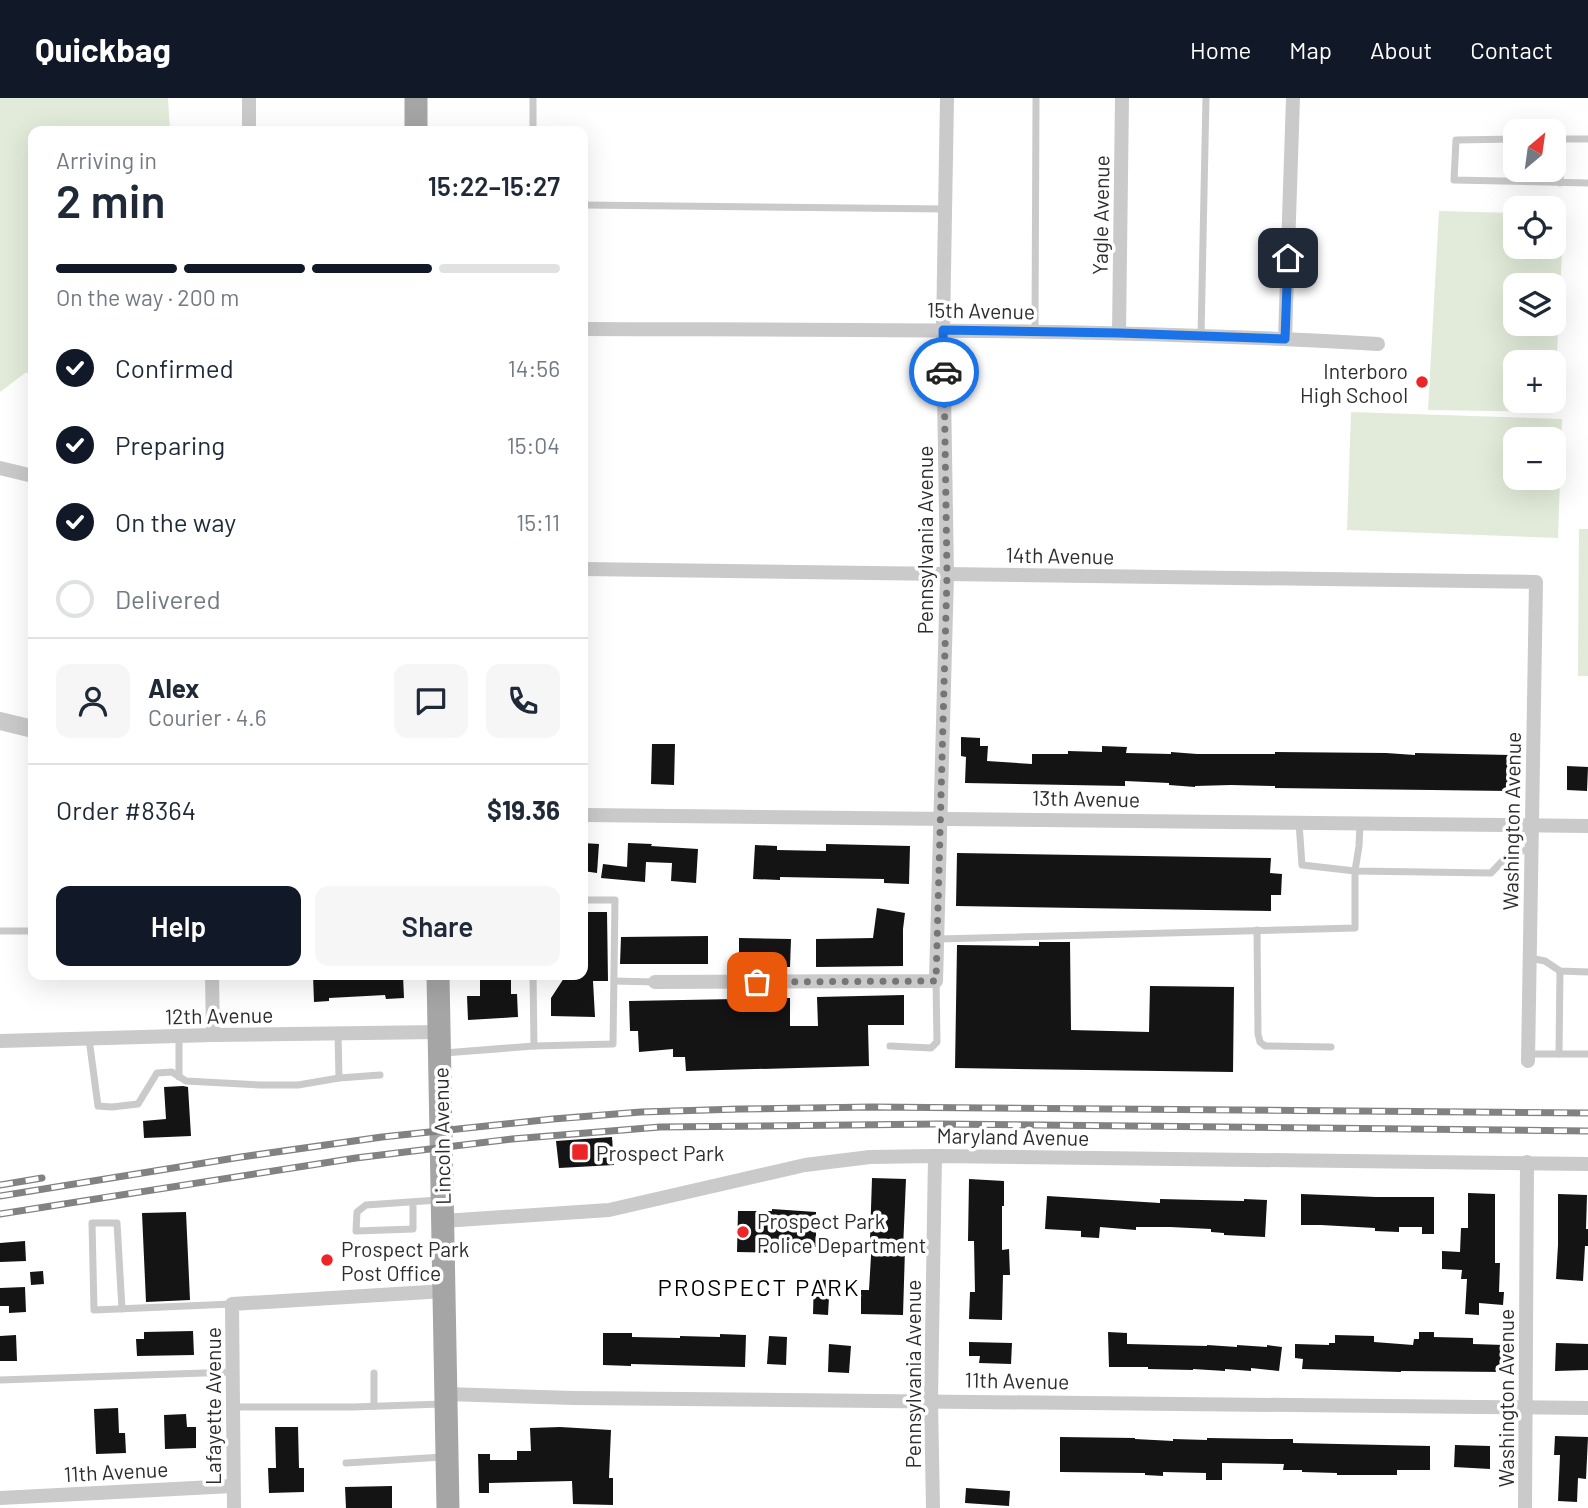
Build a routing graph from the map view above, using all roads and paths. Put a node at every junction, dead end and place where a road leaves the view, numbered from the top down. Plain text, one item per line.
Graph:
1 (249, 98) edge
2 (416, 98) edge
3 (533, 98) edge
4 (947, 98) edge
5 (1036, 98) edge
6 (1122, 98) edge
7 (1206, 98) edge
8 (1293, 98) edge
9 (249, 126) edge
10 (416, 126) edge
11 (533, 126) edge
12 (1503, 139) edge
13 (1566, 139) edge
14 (1588, 139) edge
15 (1503, 181) edge
16 (1525, 182) edge
17 (1560, 183) joint
18 (1588, 183) edge
19 (588, 205) edge
20 (946, 209) junction
21 (588, 330) edge
22 (943, 330) junction
23 (1035, 332) junction
24 (1119, 333) junction
25 (1201, 336) junction
26 (1285, 339) junction
27 (1378, 344) dead end
28 (0, 468) edge
29 (28, 474) edge
30 (588, 569) edge
31 (947, 575) junction
32 (1536, 582) joint
33 (0, 721) edge
34 (28, 728) edge
35 (588, 815) edge
36 (942, 819) junction
37 (1299, 822) junction
38 (1360, 823) junction
39 (1532, 825) junction
40 (1588, 825) edge
41 (1531, 849) junction
42 (1355, 871) junction
43 (588, 900) edge
44 (1256, 930) junction
45 (0, 931) edge
46 (28, 931) edge
47 (937, 939) junction
48 (1530, 958) junction
49 (1560, 971) junction
50 (1588, 972) edge
51 (212, 980) edge
52 (438, 980) edge
53 (533, 980) edge
54 (614, 981) junction
55 (936, 981) junction
56 (655, 982) joint
57 (338, 1034) junction
58 (213, 1035) junction
59 (179, 1036) junction
60 (89, 1039) junction
61 (0, 1041) edge
62 (439, 1043) junction
63 (534, 1046) junction
64 (890, 1046) dead end
65 (1331, 1047) dead end
66 (1559, 1054) junction
67 (1588, 1054) edge
68 (1528, 1058) joint
69 (380, 1075) dead end
70 (179, 1077) junction
71 (339, 1078) junction
72 (935, 1156) junction
73 (1527, 1163) junction
74 (1588, 1164) edge
75 (414, 1202) junction
76 (442, 1210) junction
77 (445, 1291) junction
78 (232, 1304) junction
79 (122, 1309) junction
80 (233, 1372) junction
81 (374, 1373) dead end
82 (0, 1380) edge
83 (445, 1399) junction
84 (931, 1400) junction
85 (374, 1406) junction
86 (233, 1407) junction
87 (1526, 1408) junction
88 (1588, 1408) edge
89 (447, 1457) junction
90 (346, 1463) dead end
91 (233, 1486) junction
92 (0, 1498) edge
93 (234, 1508) edge
94 (448, 1508) edge
95 (933, 1508) edge
96 (1525, 1508) edge

1 - 9 street
2 - 10 main road
3 - 11 lane
4 - 20 street, Pennsylvania Avenue
5 - 23 lane
6 - 24 street, Yagle Avenue
7 - 25 lane
8 - 26 street
12 - 15 lane
13 - 14 lane
16 - 17 lane
17 - 18 lane
19 - 20 lane
20 - 22 street, Pennsylvania Avenue
21 - 22 street, 15th Avenue
22 - 23 street, 15th Avenue
22 - 31 street, Pennsylvania Avenue
23 - 24 street, 15th Avenue
24 - 25 street, 15th Avenue
25 - 26 street, 15th Avenue
26 - 27 street, 15th Avenue
28 - 29 street
30 - 31 street, 14th Avenue
31 - 32 street, 14th Avenue
31 - 36 street, Pennsylvania Avenue
32 - 39 street, Washington Avenue
33 - 34 street
35 - 36 street, 13th Avenue
36 - 37 street, 13th Avenue
36 - 47 street, Pennsylvania Avenue
37 - 38 street, 13th Avenue
37 - 42 lane
38 - 39 street, 13th Avenue
38 - 42 lane
39 - 40 street, 13th Avenue
39 - 41 street, Washington Avenue
41 - 42 lane
41 - 48 street, Washington Avenue
42 - 44 lane
43 - 54 lane
44 - 47 lane
44 - 65 lane
45 - 46 lane
47 - 55 street, Pennsylvania Avenue
48 - 49 lane
48 - 68 street, Washington Avenue
49 - 50 lane
49 - 66 lane
51 - 58 street
52 - 62 main road, Lincoln Avenue
53 - 63 lane
54 - 56 lane
54 - 63 lane
55 - 56 street
55 - 64 lane
57 - 58 street, 12th Avenue
57 - 62 street, 12th Avenue
57 - 71 lane
58 - 59 street, 12th Avenue
59 - 60 street, 12th Avenue
59 - 70 lane
60 - 61 street, 12th Avenue
60 - 70 lane
62 - 63 lane
62 - 76 main road, Lincoln Avenue
66 - 67 lane
66 - 68 lane
69 - 71 lane
70 - 71 lane
72 - 73 street, Maryland Avenue
72 - 76 street, Maryland Avenue
72 - 84 street, Pennsylvania Avenue
73 - 74 street, Maryland Avenue
73 - 87 street, Washington Avenue
75 - 75 lane
75 - 76 lane
76 - 77 main road, Lincoln Avenue
77 - 78 street
77 - 83 main road, Lincoln Avenue
78 - 79 lane
78 - 80 street, Lafayette Avenue
79 - 79 lane
80 - 82 lane
80 - 86 street, Lafayette Avenue
81 - 85 lane
83 - 84 street, 11th Avenue
83 - 85 lane
83 - 89 main road, Lincoln Avenue
84 - 87 street, 11th Avenue
84 - 95 street, Pennsylvania Avenue
85 - 86 lane
86 - 91 street, Lafayette Avenue
87 - 88 street, 11th Avenue
87 - 96 street, Washington Avenue
89 - 90 lane
89 - 94 main road, Lincoln Avenue
91 - 92 street, 11th Avenue
91 - 93 street, Lafayette Avenue

